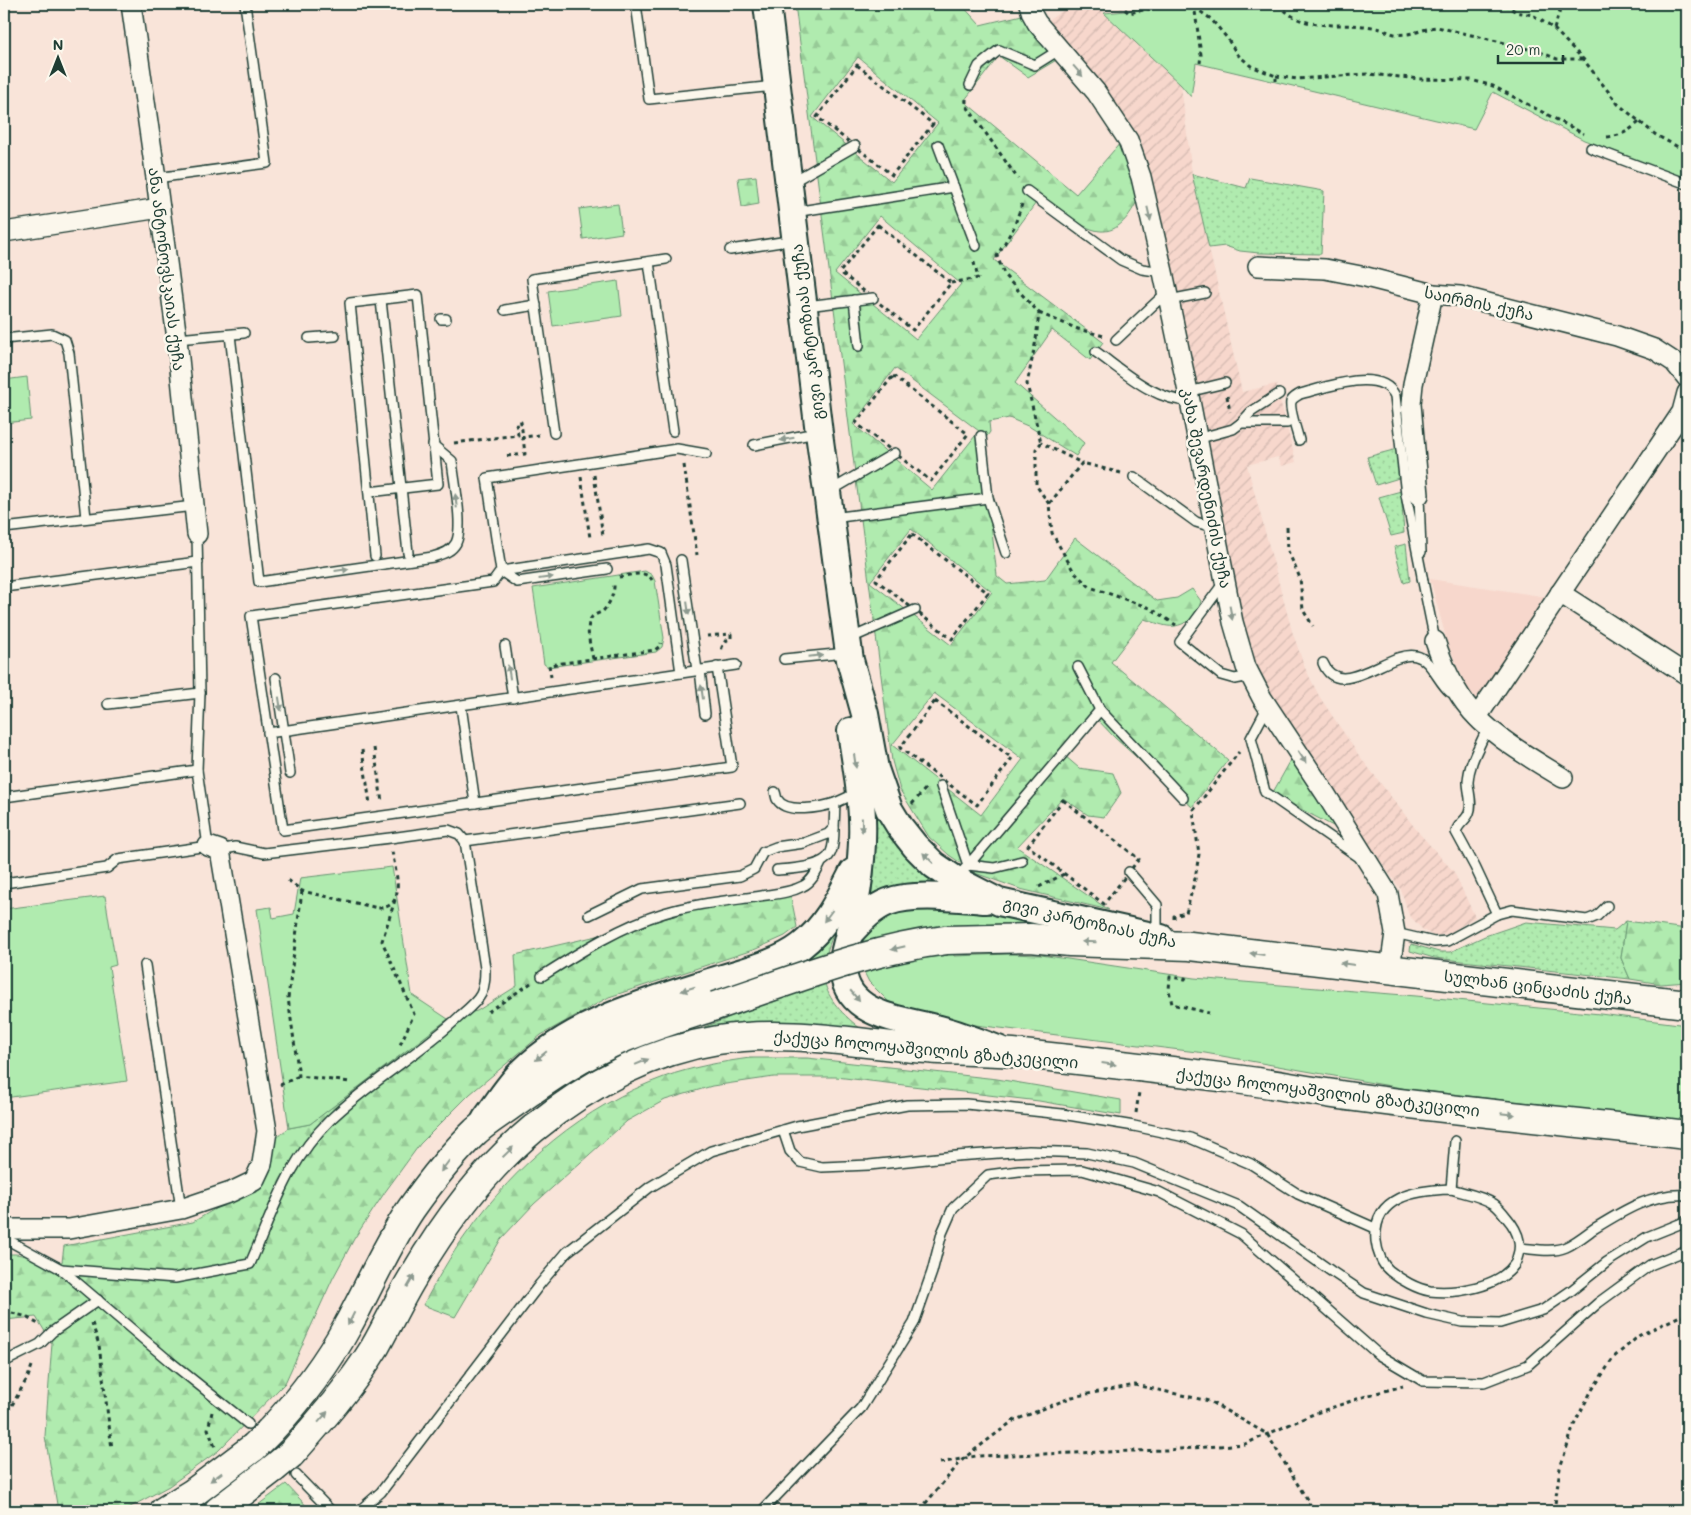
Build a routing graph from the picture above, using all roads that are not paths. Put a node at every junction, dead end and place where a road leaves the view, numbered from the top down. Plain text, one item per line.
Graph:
1 (131, 4) edge
2 (245, 4) edge
3 (636, 4) edge
4 (767, 4) edge
5 (1029, 4) edge
6 (1059, 50) junction
7 (970, 84) road end
8 (777, 86) junction
9 (938, 145) dead end
10 (854, 146) road end
11 (1591, 148) dead end
12 (156, 178) junction
13 (789, 184) junction
14 (1687, 184) edge
15 (954, 187) junction
16 (1027, 191) road end
17 (160, 208) junction
18 (793, 212) junction
19 (4, 232) edge
20 (796, 240) junction
21 (976, 246) road end
22 (730, 250) dead end
23 (666, 259) dead end
24 (649, 262) junction
25 (1258, 266) dead end
26 (1163, 272) junction
27 (1205, 293) dead end
28 (1433, 294) junction
29 (1168, 296) junction
30 (873, 298) road end
31 (381, 300) junction
32 (854, 300) junction
33 (536, 306) junction
34 (804, 306) junction
35 (505, 310) dead end
36 (244, 333) dead end
37 (230, 335) junction
38 (335, 336) dead end
39 (4, 338) edge
40 (309, 338) dead end
41 (177, 339) junction
42 (1116, 340) road end
43 (859, 346) dead end
44 (1096, 352) dead end
45 (1687, 378) edge
46 (1225, 383) road end
47 (1687, 393) edge
48 (1279, 394) dead end
49 (1189, 396) junction
50 (1684, 414) edge
51 (1241, 424) junction
52 (1287, 424) dead end
53 (672, 431) dead end
54 (554, 433) dead end
55 (819, 433) junction
56 (981, 436) dead end
57 (1197, 439) junction
58 (1299, 440) dead end
59 (433, 445) junction
60 (754, 446) dead end
61 (895, 453) road end
62 (706, 454) dead end
63 (1134, 477) road end
64 (401, 489) junction
65 (369, 492) junction
66 (1419, 496) joint
67 (988, 498) junction
68 (194, 506) junction
69 (829, 506) junction
70 (86, 518) junction
71 (4, 526) edge
72 (1215, 528) junction
73 (197, 534) joint
74 (408, 553) dead end
75 (1006, 553) dead end
76 (375, 556) dead end
77 (681, 560) dead end
78 (198, 562) junction
79 (607, 569) dead end
80 (500, 571) junction
81 (1225, 580) junction
82 (1422, 581) junction
83 (4, 587) edge
84 (1560, 593) junction
85 (915, 610) road end
86 (1435, 641) joint
87 (505, 646) dead end
88 (848, 651) junction
89 (784, 659) dead end
90 (1323, 663) dead end
91 (736, 665) dead end
92 (719, 667) junction
93 (1078, 667) dead end
94 (698, 670) junction
95 (681, 673) junction
96 (1687, 675) edge
97 (1250, 676) junction
98 (276, 678) dead end
99 (200, 693) junction
100 (514, 698) junction
101 (108, 704) dead end
102 (461, 706) junction
103 (1268, 706) junction
104 (1100, 710) junction
105 (705, 714) dead end
106 (1477, 716) junction
107 (284, 731) junction
108 (268, 733) junction
109 (197, 770) junction
110 (290, 773) dead end
111 (1563, 778) dead end
112 (941, 786) dead end
113 (775, 792) dead end
114 (860, 792) junction
115 (4, 798) edge
116 (1183, 798) dead end
117 (475, 803) junction
118 (740, 803) dead end
119 (835, 804) junction
120 (834, 828) junction
121 (465, 841) junction
122 (214, 848) junction
123 (861, 858) junction
124 (1022, 861) dead end
125 (821, 862) junction
126 (1370, 865) junction
127 (777, 870) dead end
128 (1129, 872) road end
129 (962, 873) junction
130 (4, 883) edge
131 (999, 902) junction
132 (1607, 906) dead end
133 (1497, 914) junction
134 (589, 915) dead end
135 (1395, 933) junction
136 (849, 934) junction
137 (1158, 937) junction
138 (1190, 946) junction
139 (145, 965) dead end
140 (1390, 969) junction
141 (542, 976) road end
142 (1687, 1004) edge
143 (1008, 1052) junction
144 (478, 1130) junction
145 (783, 1130) junction
146 (1687, 1135) edge
147 (1455, 1141) dead end
148 (1451, 1189) junction
149 (1687, 1195) edge
150 (181, 1209) junction
151 (1687, 1221) edge
152 (1374, 1228) junction
153 (4, 1229) edge
154 (4, 1238) edge
155 (1520, 1248) junction
156 (1687, 1250) edge
157 (61, 1269) junction
158 (98, 1300) junction
159 (4, 1362) edge
160 (257, 1434) junction
161 (287, 1466) junction
162 (164, 1511) edge
163 (218, 1511) edge
164 (331, 1511) edge
165 (359, 1511) edge
166 (762, 1511) edge

1 - 12 street, ანა ანტონოვსკაიას ქუჩა
2 - 12 lane
3 - 8 lane
4 - 8 main road, გივი კარტოზიას ქუჩა
5 - 6 street, კახა შევარდენიძის ქუჩა
6 - 7 lane
6 -> 26 street, კახა შევარდენიძის ქუჩა
8 - 13 main road, გივი კარტოზიას ქუჩა
9 - 15 lane
10 - 13 lane
11 - 14 lane
12 - 17 street, ანა ანტონოვსკაიას ქუჩა
13 - 18 main road, გივი კარტოზიას ქუჩა
15 - 18 lane
15 - 21 lane
16 - 26 lane
17 - 19 street
17 - 41 street, ანა ანტონოვსკაიას ქუჩა
18 - 20 main road, გივი კარტოზიას ქუჩა
20 - 22 lane
20 - 34 main road, გივი კარტოზიას ქუჩა
23 - 24 lane
24 - 33 lane
24 - 53 lane
25 - 28 street, საირმის ქუჩა
26 - 29 street, კახა შევარდენიძის ქუჩა
27 - 29 lane
28 - 45 street, საირმის ქუჩა
28 - 66 street
29 - 42 lane
29 - 49 street, კახა შევარდენიძის ქუჩა
30 - 32 lane
31 - 59 lane
31 - 64 lane
31 - 65 lane
32 - 34 lane
32 - 43 lane
33 - 35 lane
33 - 54 lane
34 - 55 main road, გივი კარტოზიას ქუჩა
36 - 37 lane
37 - 41 lane
37 -> 59 lane
38 - 40 lane
39 - 70 lane
41 - 68 street, ანა ანტონოვსკაიას ქუჩა
44 - 49 lane
46 - 49 lane
47 - 50 street
48 - 51 lane
49 - 57 street, კახა შევარდენიძის ქუჩა
50 - 84 street
51 - 52 lane
51 - 57 lane
55 -> 60 lane
55 - 69 main road, გივი კარტოზიას ქუჩა
56 - 67 lane
57 - 72 street, კახა შევარდენიძის ქუჩა
58 - 82 lane
59 - 64 lane
61 - 69 lane
62 - 80 lane
63 - 72 lane
64 - 65 lane
64 - 74 lane
65 - 76 lane
66 - 82 lane
67 - 69 lane
67 - 75 lane
68 - 70 lane
68 - 73 street, ანა ანტონოვსკაიას ქუჩა
69 - 88 main road, გივი კარტოზიას ქუჩა
70 - 71 lane
72 - 81 street, კახა შევარდენიძის ქუჩა
73 - 78 lane
77 -> 94 lane
78 - 83 lane
78 - 99 lane
80 -> 79 lane
80 - 95 lane
80 - 108 lane
81 -> 97 street, კახა შევარდენიძის ქუჩა
81 - 97 lane
82 - 86 lane
84 - 96 street
84 - 106 street
85 - 88 lane
86 - 106 street
100 -> 87 lane
89 -> 88 lane
88 -> 114 main road, გივი კარტოზიას ქუჩა
129 -> 88 main road, გივი კარტოზიას ქუჩა
90 - 106 lane
91 - 92 lane
92 - 94 lane
92 - 117 lane
93 - 104 lane
94 - 95 lane
105 -> 94 lane
95 - 100 lane
97 - 103 street, კახა შევარდენიძის ქუჩა
98 -> 107 lane
99 - 101 lane
99 - 109 lane
100 - 102 lane
102 - 107 lane
102 - 117 lane
103 -> 126 street, კახა შევარდენიძის ქუჩა
103 - 126 lane
104 - 116 lane
104 - 129 lane
106 - 111 street
106 - 133 lane
107 - 108 lane
107 - 110 lane
108 - 117 lane
109 - 115 lane
109 - 122 lane
112 - 129 lane
113 - 119 lane
114 - 119 lane
114 -> 123 main road, გივი კარტოზიას ქუჩა
118 - 121 lane
119 - 120 lane
120 - 125 lane
120 - 134 lane
121 - 122 lane
121 - 157 lane
122 - 130 lane
122 - 150 street
123 - 136 main road, გივი კარტოზიას ქუჩა
123 -> 144 main road
124 - 129 lane
125 - 127 lane
125 - 141 lane
126 - 135 street, კახა შევარდენიძის ქუჩა
128 - 137 lane
129 - 131 main road, გივი კარტოზიას ქუჩა
131 - 136 main road
131 - 137 main road, გივი კარტოზიას ქუჩა
132 - 133 lane
133 - 135 lane
135 - 140 street, კახა შევარდენიძის ქუჩა
136 -> 143 main road, გივი კარტოზიას ქუჩა
137 - 138 main road, გივი კარტოზიას ქუჩა
140 -> 138 main road, გივი კარტოზიას ქუჩა
138 -> 144 main road, bridge
139 - 150 lane
140 - 142 main road, სულხან ცინცაძის ქუჩა
143 -> 146 main road, ქაქუცა ჩოლოყაშვილის გზატკეცილი
161 -> 143 main road, ქაქუცა ჩოლოყაშვილის გზატკეცილი
144 -> 160 main road
145 - 151 lane
145 - 152 lane
145 - 165 lane
147 - 148 lane
148 - 152 lane
148 - 155 lane
149 - 155 lane
150 - 153 street
152 - 155 lane
154 - 157 lane
156 - 166 lane
157 - 158 lane
158 - 159 lane
158 - 160 lane
160 -> 162 main road
161 - 163 main road, ქაქუცა ჩოლოყაშვილის გზატკეცილი
161 - 164 lane

